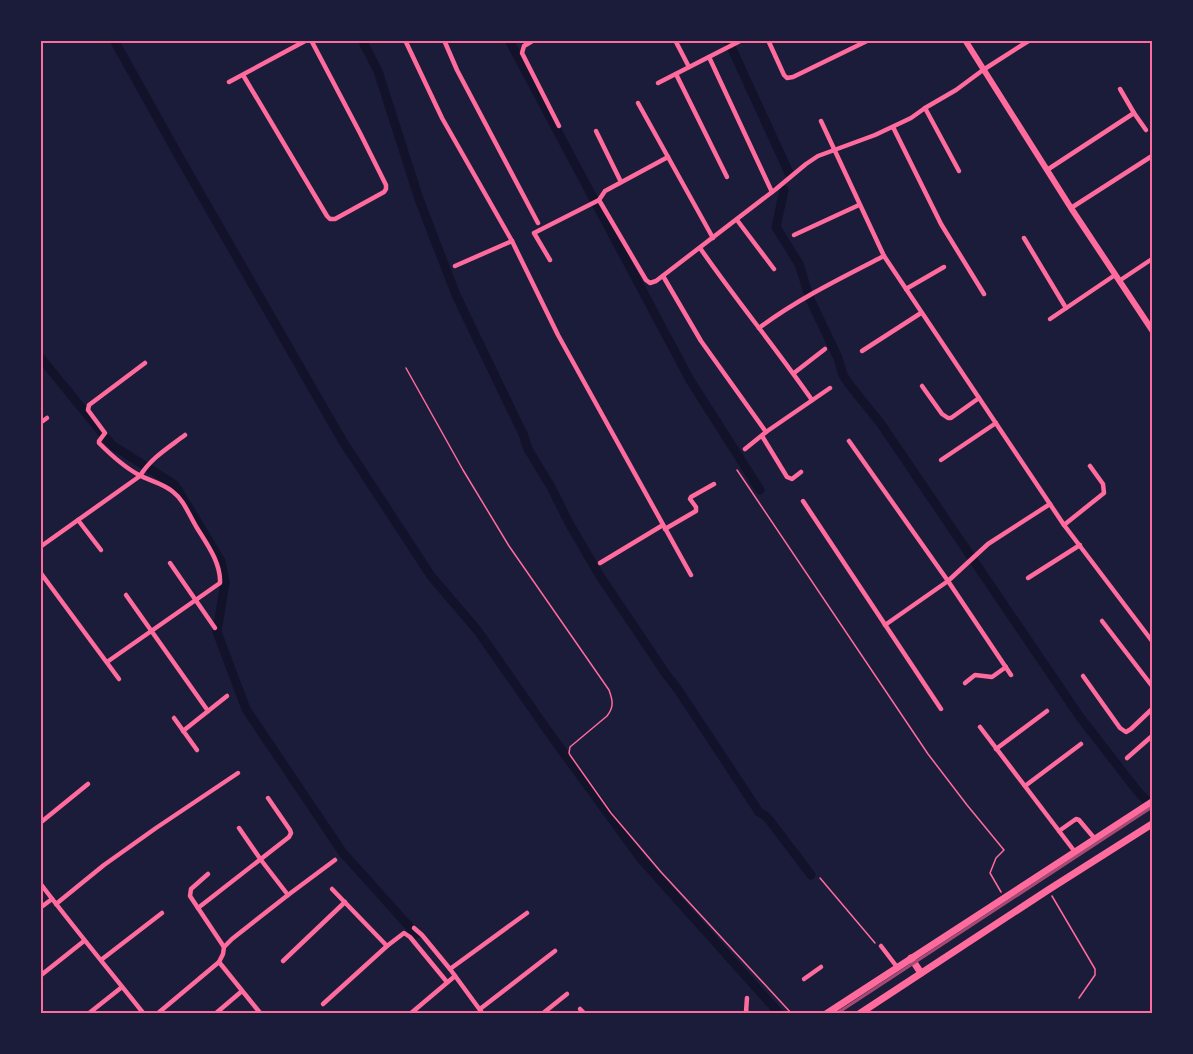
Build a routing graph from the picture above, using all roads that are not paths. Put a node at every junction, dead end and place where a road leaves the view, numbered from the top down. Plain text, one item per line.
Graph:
1 (309, 40) edge
2 (405, 40) edge
3 (444, 40) edge
4 (534, 40) edge
5 (675, 40) edge
6 (742, 40) edge
7 (768, 40) edge
8 (869, 40) edge
9 (965, 40) edge
10 (1030, 40) edge
11 (708, 57) junction
12 (689, 67) junction
13 (983, 70) junction
14 (676, 74) junction
15 (243, 75) junction
16 (229, 82) dead end
17 (658, 83) dead end
18 (1120, 89) dead end
19 (638, 103) dead end
20 (925, 108) junction
21 (1134, 113) junction
22 (821, 121) dead end
23 (559, 126) dead end
24 (893, 128) junction
25 (1146, 130) dead end
26 (596, 131) dead end
27 (834, 151) junction
28 (1152, 156) edge
29 (668, 157) junction
30 (1047, 170) junction
31 (959, 171) dead end
32 (727, 177) dead end
33 (621, 182) junction
34 (772, 192) junction
35 (596, 202) junction
36 (859, 205) junction
37 (1071, 208) junction
38 (737, 219) junction
39 (538, 223) dead end
40 (794, 235) dead end
41 (713, 238) junction
42 (1024, 238) dead end
43 (512, 241) junction
44 (700, 248) junction
45 (884, 256) junction
46 (1152, 259) edge
47 (550, 260) dead end
48 (455, 266) dead end
49 (944, 267) dead end
50 (774, 269) dead end
51 (663, 276) junction
52 (1117, 278) junction
53 (906, 290) junction
54 (984, 294) dead end
55 (1066, 308) junction
56 (921, 313) junction
57 (1050, 320) dead end
58 (759, 328) junction
59 (1152, 330) edge
60 (825, 349) dead end
61 (862, 351) dead end
62 (145, 363) dead end
63 (794, 373) junction
64 (922, 386) dead end
65 (830, 388) dead end
66 (979, 398) junction
67 (812, 400) junction
68 (47, 418) dead end
69 (40, 423) edge
70 (996, 423) junction
71 (764, 434) junction
72 (185, 435) dead end
73 (849, 441) dead end
74 (745, 449) dead end
75 (940, 460) dead end
76 (1090, 466) dead end
77 (142, 472) junction
78 (801, 472) dead end
79 (714, 484) dead end
80 (803, 501) dead end
81 (1050, 504) junction
82 (78, 520) junction
83 (1064, 525) junction
84 (664, 527) junction
85 (1080, 545) junction
86 (40, 547) edge
87 (101, 549) dead end
88 (170, 563) dead end
89 (600, 563) dead end
90 (40, 572) edge
91 (691, 575) dead end
92 (1028, 578) dead end
93 (948, 581) junction
94 (126, 595) dead end
95 (195, 600) junction
96 (1102, 621) dead end
97 (885, 625) junction
98 (215, 628) dead end
99 (1152, 629) edge
100 (151, 631) junction
101 (1146, 632) junction
102 (1152, 640) edge
103 (107, 662) junction
104 (1006, 668) junction
105 (1011, 675) dead end
106 (1083, 676) dead end
107 (119, 679) dead end
108 (965, 683) dead end
109 (1152, 686) edge
110 (227, 696) dead end
111 (941, 709) dead end
112 (1152, 709) edge
113 (208, 711) junction
114 (1047, 711) dead end
115 (174, 718) dead end
116 (980, 727) dead end
117 (183, 731) junction
118 (1152, 736) edge
119 (1081, 744) dead end
120 (996, 749) junction
121 (197, 750) dead end
122 (1127, 758) dead end
123 (238, 773) dead end
124 (88, 784) dead end
125 (1025, 786) junction
126 (268, 798) dead end
127 (1150, 804) edge
128 (40, 823) edge
129 (1152, 824) edge
130 (239, 828) dead end
131 (1059, 831) junction
132 (1095, 839) junction
133 (1075, 852) junction
134 (261, 860) junction
135 (335, 860) dead end
136 (208, 874) dead end
137 (40, 883) edge
138 (332, 889) dead end
139 (288, 895) junction
140 (52, 899) junction
141 (345, 902) junction
142 (56, 904) junction
143 (40, 908) edge
144 (198, 908) junction
145 (162, 913) dead end
146 (527, 914) dead end
147 (414, 928) dead end
148 (84, 941) junction
149 (387, 946) junction
150 (881, 946) road end
151 (224, 947) junction
152 (555, 951) dead end
153 (911, 958) junction
154 (102, 960) junction
155 (283, 961) dead end
156 (219, 962) junction
157 (821, 967) dead end
158 (897, 967) junction
159 (450, 969) junction
160 (42, 972) edge
161 (921, 973) junction
162 (455, 976) junction
163 (804, 979) dead end
164 (447, 982) junction
165 (122, 987) junction
166 (242, 991) junction
167 (567, 994) dead end
168 (747, 998) dead end
169 (323, 1004) dead end
170 (580, 1009) dead end
171 (482, 1012) edge
172 (88, 1014) edge
173 (144, 1014) edge
174 (157, 1014) edge
175 (215, 1014) edge
176 (261, 1014) edge
177 (410, 1014) edge
178 (543, 1014) edge
179 (585, 1014) edge
180 (750, 1014) edge
181 (826, 1014) edge
182 (859, 1014) edge

1 - 15 street
1 - 15 street
2 - 43 street
3 - 39 street
4 - 23 street
5 - 12 street
6 - 11 street
7 - 8 street
9 - 13 main road
10 - 13 street
11 - 12 street
11 - 34 street
12 - 14 street
13 - 20 street
13 - 30 main road
14 - 17 street
14 - 32 street
15 - 16 street
18 - 21 street
19 - 29 street
20 - 24 street
20 - 31 street
21 - 25 street
21 - 30 street
22 - 27 street
24 - 27 street
24 - 54 street
26 - 33 street
27 - 34 street
27 - 36 street
28 - 37 street
29 - 33 street
29 - 41 street
30 - 37 main road
33 - 35 street
34 - 38 street
35 - 47 street
35 - 51 street
36 - 40 street
36 - 45 street
37 - 52 main road
38 - 41 street
38 - 50 street
41 - 44 street
42 - 55 street
43 - 48 street
43 - 84 street
44 - 51 street
44 - 58 street
45 - 53 street
45 - 58 street
46 - 52 street
49 - 53 street
51 - 71 street
52 - 55 street
52 - 59 main road
53 - 56 street
55 - 57 street
56 - 61 street
56 - 66 street
58 - 63 street
60 - 63 street
62 - 77 street
63 - 67 street
64 - 66 street
65 - 67 street
66 - 70 street
67 - 71 street
68 - 69 street
70 - 75 street
70 - 81 street
71 - 74 street
71 - 78 street
72 - 77 street
73 - 93 street
76 - 83 street
77 - 82 street
77 - 95 street
79 - 84 street
80 - 97 street
81 - 83 street
81 - 93 street
82 - 86 street
82 - 87 street
83 - 85 street
84 - 89 street
84 - 91 street
85 - 92 street
85 - 101 street
88 - 95 street
90 - 103 street
93 - 97 street
93 - 104 street
94 - 100 street
95 - 98 street
95 - 100 street
96 - 109 street
97 - 111 street
99 - 101 street
100 - 103 street
100 - 113 street
101 - 102 street
103 - 107 street
104 - 105 street
104 - 108 street
106 - 112 street
110 - 113 street
113 - 117 street
114 - 120 street
115 - 117 street
116 - 120 street
117 - 121 street
118 - 122 street
119 - 125 street
120 - 125 street
123 - 142 street
124 - 128 street
125 - 131 street
126 - 134 street
127 - 132 main road
129 - 161 main road
130 - 134 street
131 - 132 street
131 - 133 street
132 - 133 main road
133 - 153 main road
134 - 139 street
134 - 144 street
135 - 139 street
136 - 144 street
137 - 140 street
138 - 141 street
139 - 151 street
140 - 142 street
140 - 143 street
141 - 149 street
141 - 155 street
142 - 148 street
144 - 151 street
145 - 154 street
146 - 159 street
147 - 159 street
148 - 154 street
148 - 160 street
149 - 164 street
149 - 169 street
150 - 158 street
151 - 156 street
152 - 171 street
153 - 158 main road
153 - 161 main road
154 - 165 street
156 - 166 street
156 - 174 street
157 - 163 street
158 - 181 main road
159 - 162 street
161 - 182 main road
162 - 164 street
162 - 171 street
164 - 177 street
165 - 172 street
165 - 173 street
166 - 175 street
166 - 176 street
167 - 178 street
168 - 180 street
170 - 179 street

